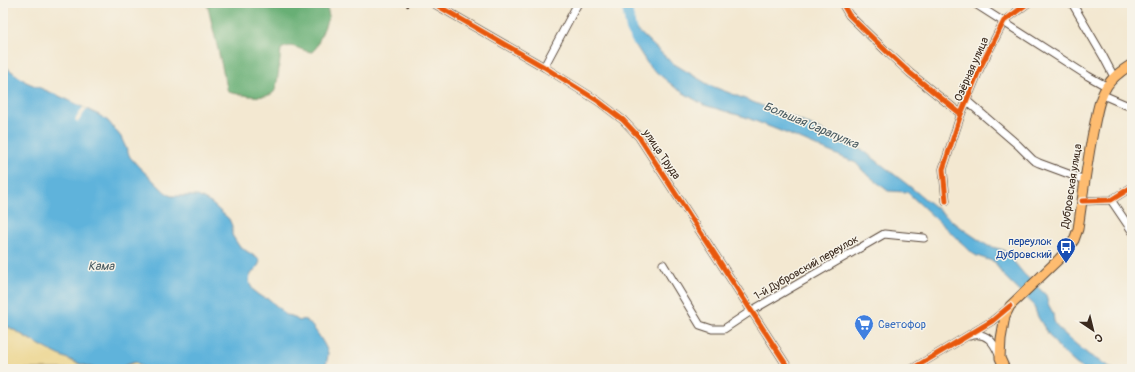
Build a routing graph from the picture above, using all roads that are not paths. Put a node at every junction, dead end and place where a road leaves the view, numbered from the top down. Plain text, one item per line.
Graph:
1 (433, 3) edge
2 (578, 3) edge
3 (842, 3) edge
4 (974, 3) edge
5 (1028, 3) edge
6 (1072, 3) edge
7 (1004, 21) junction
8 (1132, 64) edge
9 (544, 67) junction
10 (1114, 77) junction
11 (1106, 86) junction
12 (1103, 96) junction
13 (967, 101) junction
14 (1132, 104) edge
15 (961, 114) junction
16 (1085, 180) junction
17 (1132, 187) edge
18 (1111, 200) junction
19 (946, 201) dead end
20 (1082, 201) junction
21 (1132, 231) edge
22 (924, 238) dead end
23 (663, 264) dead end
24 (1013, 303) junction
25 (751, 311) junction
26 (966, 337) junction
27 (1000, 358) junction
28 (789, 369) edge
29 (912, 369) edge
30 (1004, 369) edge

1 - 9 street, улица Труда
2 - 9 street
3 - 15 street
4 - 7 street
5 - 7 street, Озёрная улица
6 - 10 street
7 - 11 street
7 - 13 street, Озёрная улица
8 - 10 main road, Дубровская улица
9 - 25 street, улица Труда
10 - 11 main road, Дубровская улица
11 - 12 main road, Дубровская улица
12 - 14 street
12 - 16 main road, Дубровская улица
13 - 15 street, Озёрная улица
13 - 16 street
15 - 19 street, Озёрная улица
16 - 20 main road, Дубровская улица
17 - 18 street
18 - 20 street
18 - 21 street
20 - 24 main road, Дубровская улица
22 - 25 street, 1-й Дубровский переулок
23 - 25 street, 1-й Дубровский переулок
24 - 26 street
24 - 27 main road
25 - 28 street, улица Труда
26 - 27 street
26 - 29 street
27 - 30 main road

